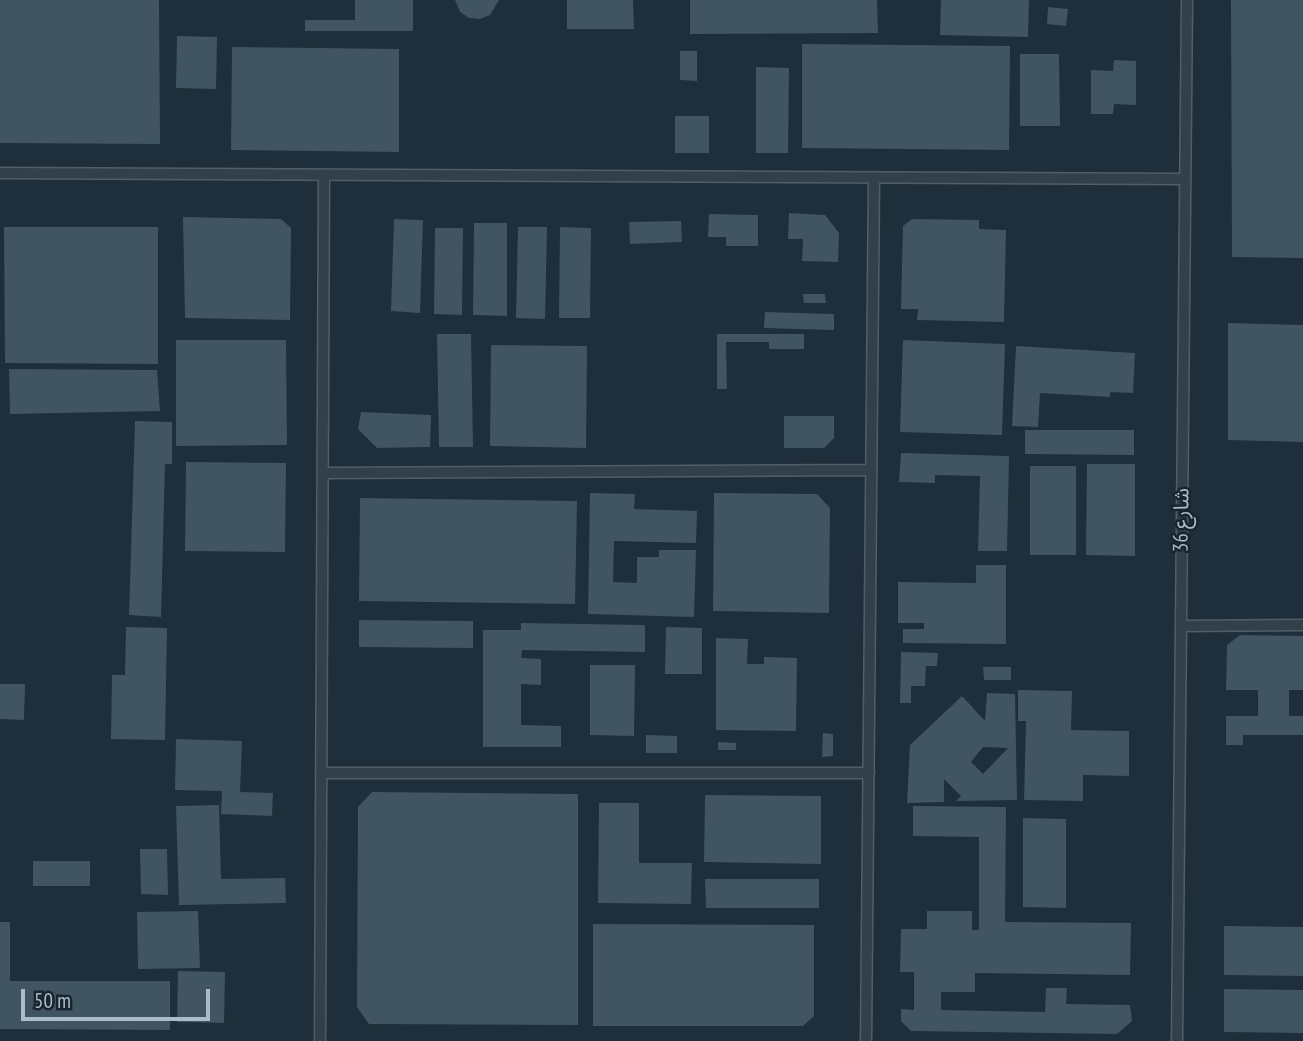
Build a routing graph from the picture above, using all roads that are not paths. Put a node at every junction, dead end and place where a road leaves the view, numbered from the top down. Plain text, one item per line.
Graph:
1 (1187, 0) edge
2 (0, 173) edge
3 (324, 175) junction
4 (874, 178) junction
5 (1185, 179) junction
6 (871, 470) junction
7 (323, 473) junction
8 (1303, 625) edge
9 (1181, 626) junction
10 (869, 773) junction
11 (321, 774) junction
12 (320, 1041) edge
13 (866, 1041) edge
14 (1177, 1041) edge

1 - 5 lane, شارع 36
2 - 3 lane
3 - 4 lane
3 - 7 lane
4 - 5 lane
4 - 6 lane
5 - 9 lane, شارع 36
6 - 7 lane
6 - 10 lane
7 - 11 lane
8 - 9 lane
9 - 14 lane, شارع 36
10 - 11 lane
10 - 13 lane
11 - 12 lane

